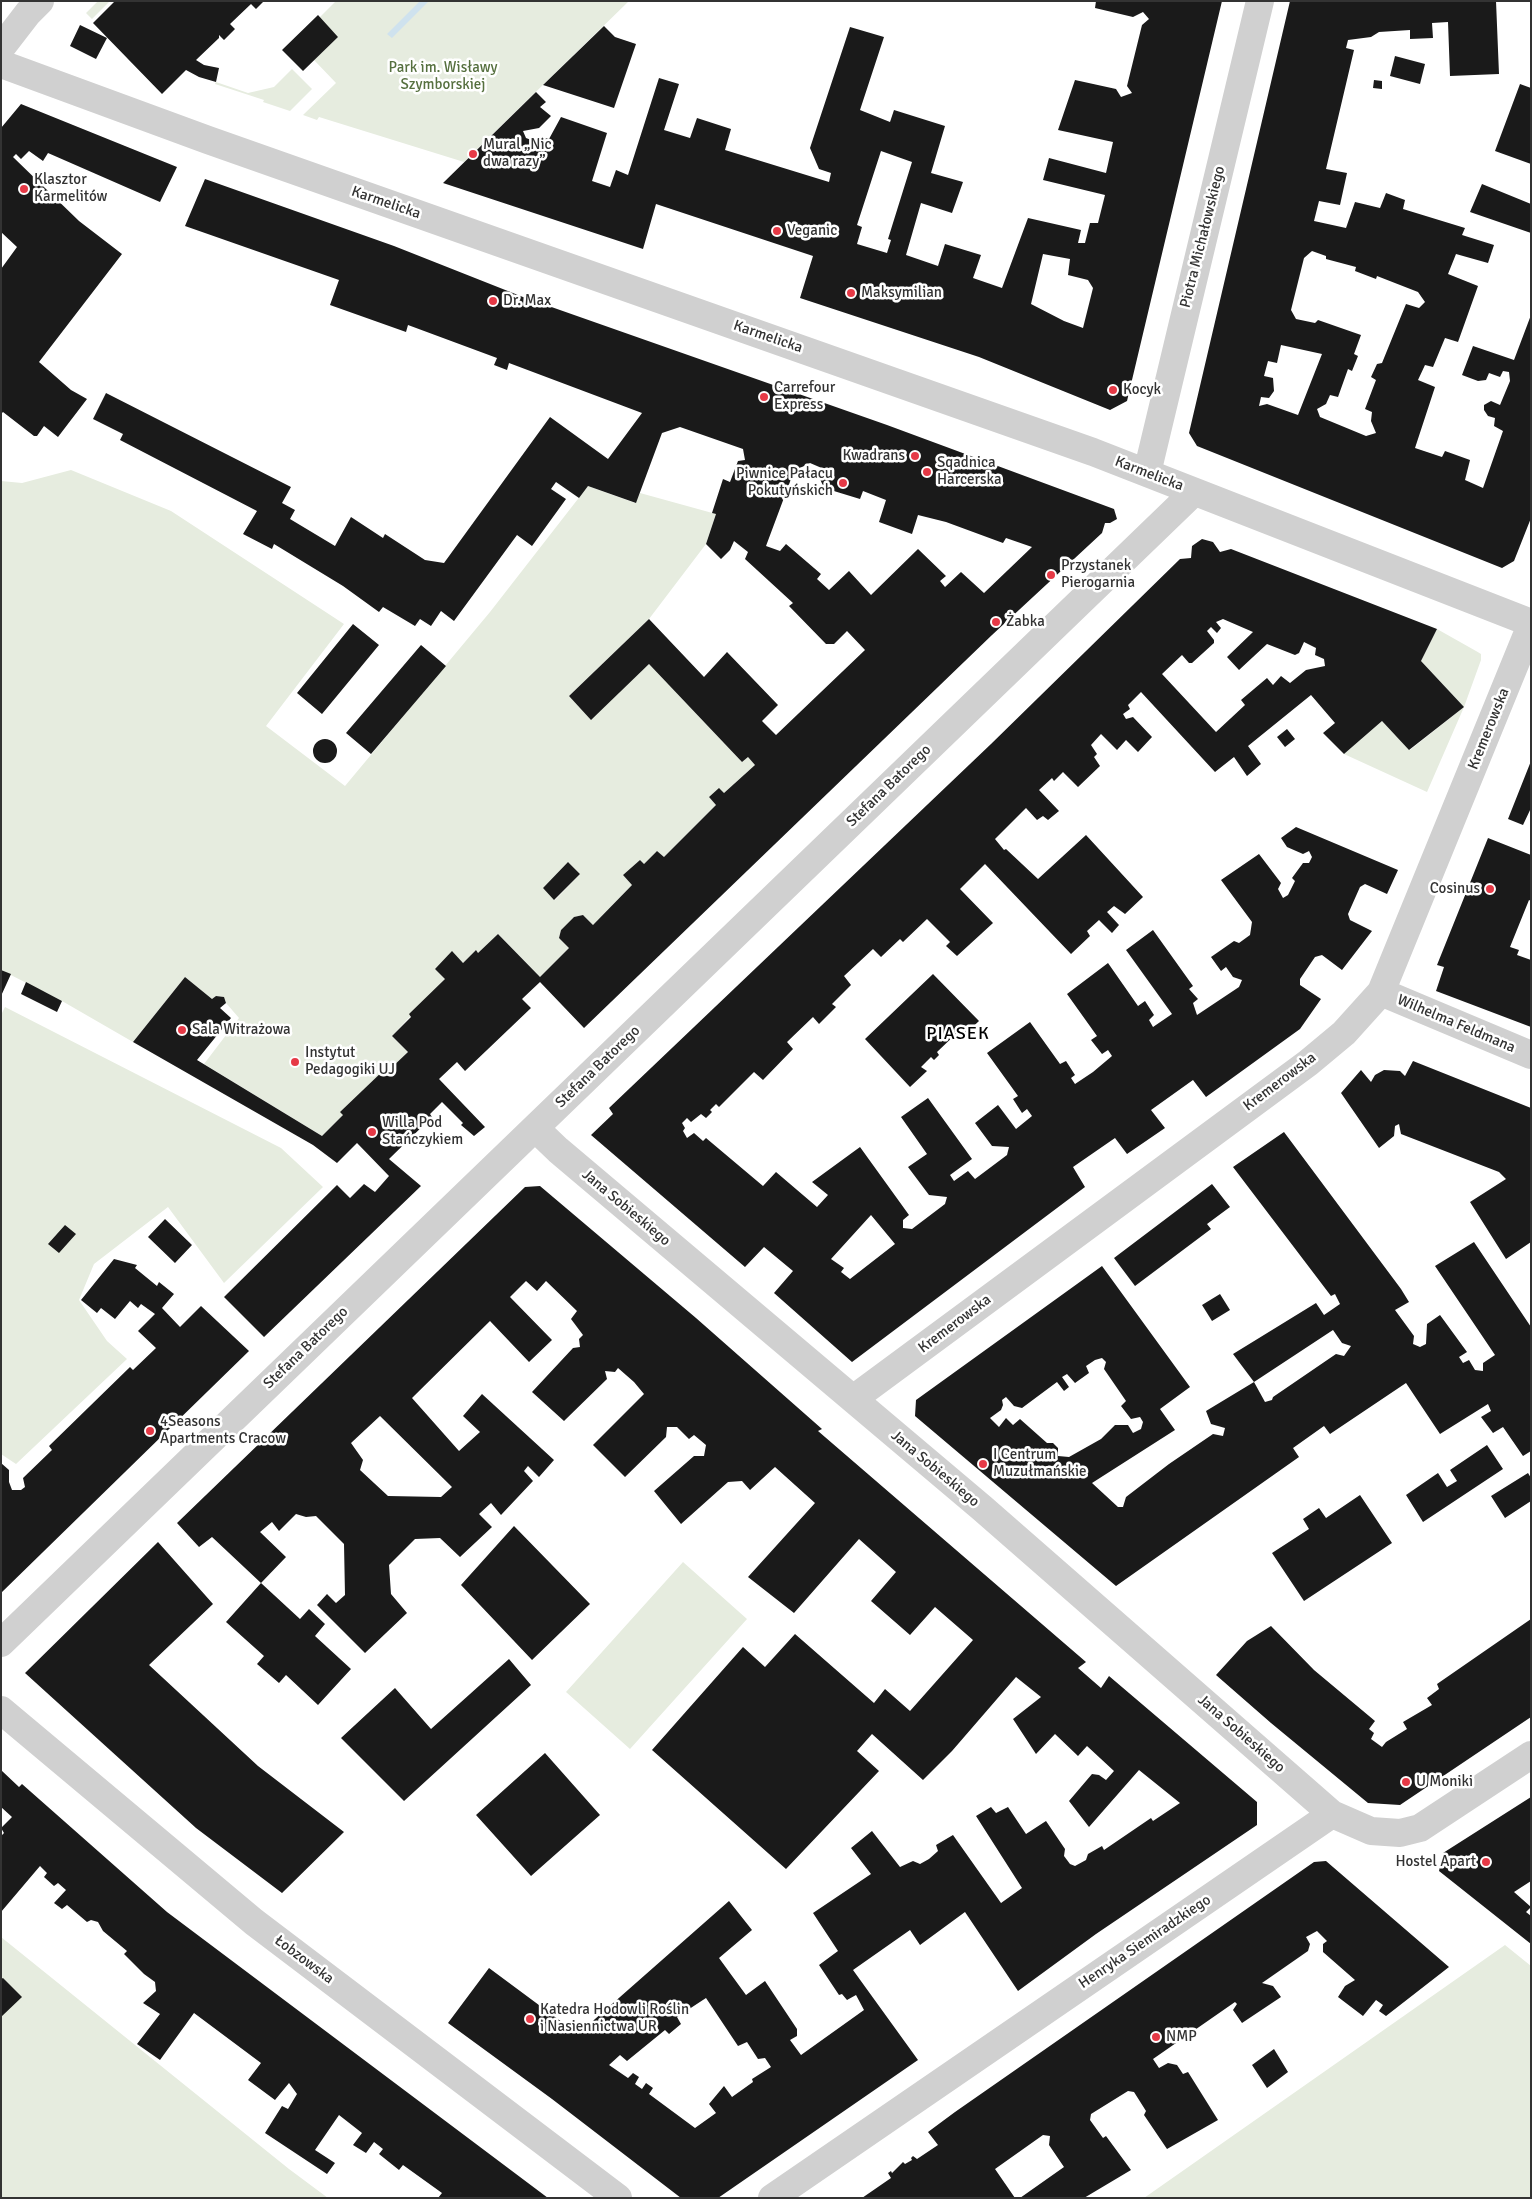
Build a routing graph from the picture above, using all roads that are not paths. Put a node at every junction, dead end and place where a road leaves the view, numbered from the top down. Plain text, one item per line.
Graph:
1 (40, 1) edge
2 (1260, 1) edge
3 (1, 48) edge
4 (1, 64) edge
5 (1147, 473) junction
6 (1194, 492) junction
7 (1531, 624) edge
8 (1381, 992) junction
9 (1531, 1055) edge
10 (535, 1128) junction
11 (853, 1399) junction
12 (1, 1643) edge
13 (1, 1710) edge
14 (1531, 1755) edge
15 (1332, 1814) junction
16 (618, 2198) edge
17 (772, 2198) edge

1 - 3 street
2 - 5 street, Piotra Michałowskiego
4 - 5 street, Karmelicka
5 - 6 street, Karmelicka
6 - 7 street, Karmelicka
6 - 10 street, Stefana Batorego
7 - 8 street, Kremerowska
8 - 9 street, Wilhelma Feldmana
8 - 11 street, Kremerowska
10 - 11 street, Jana Sobieskiego
10 - 12 street, Stefana Batorego
11 - 15 street, Jana Sobieskiego
13 - 16 street, Łobzowska
14 - 15 street
15 - 17 street, Henryka Siemiradzkiego

